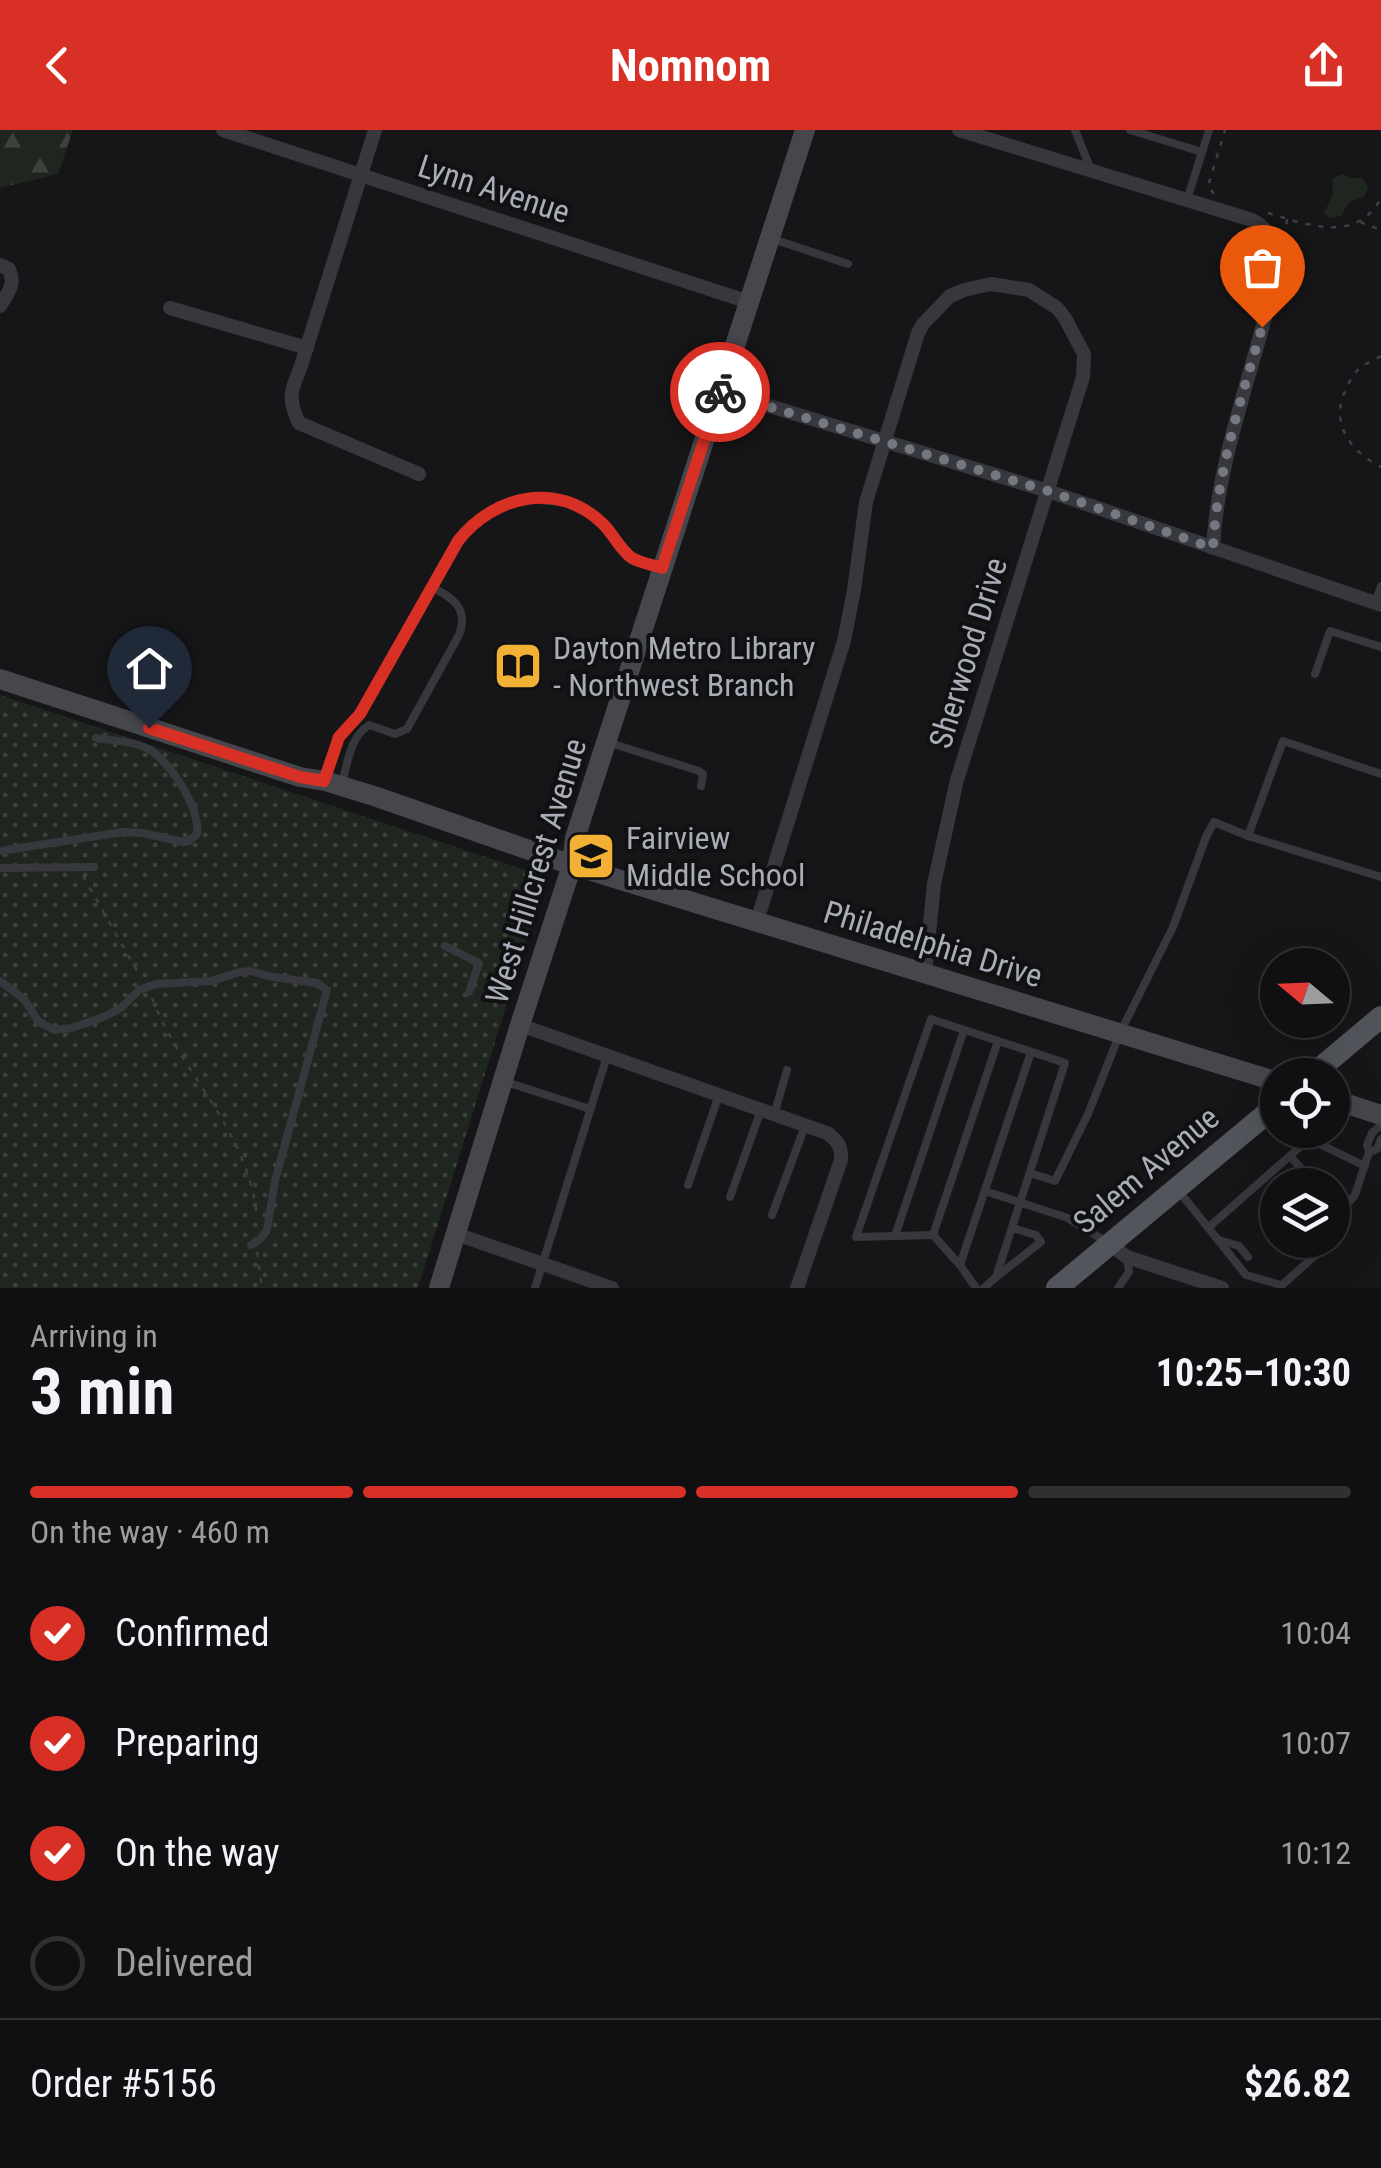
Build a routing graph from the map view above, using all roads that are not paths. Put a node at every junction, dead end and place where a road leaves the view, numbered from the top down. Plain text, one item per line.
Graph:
1 (222, 130) edge
2 (376, 130) edge
3 (805, 130) edge
4 (959, 130) edge
5 (1075, 130) edge
6 (1130, 130) edge
7 (1209, 130) edge
8 (988, 133) edge
9 (1202, 152) junction
10 (1090, 170) junction
11 (361, 175) junction
12 (1187, 200) junction
13 (770, 238) junction
14 (848, 264) dead end
15 (0, 266) edge
16 (749, 302) junction
17 (0, 306) edge
18 (170, 308) dead end
19 (307, 348) junction
20 (720, 391) junction
21 (884, 440) junction
22 (419, 474) dead end
23 (1048, 491) junction
24 (1213, 548) junction
25 (662, 568) junction
26 (432, 586) junction
27 (1381, 586) edge
28 (1378, 604) edge
29 (1381, 647) edge
30 (1316, 674) dead end
31 (0, 679) edge
32 (352, 722) junction
33 (361, 730) junction
34 (96, 738) dead end
35 (607, 742) junction
36 (1381, 774) edge
37 (333, 783) junction
38 (701, 786) dead end
39 (1248, 836) junction
40 (0, 851) edge
41 (572, 865) junction
42 (94, 867) dead end
43 (0, 868) edge
44 (1381, 878) edge
45 (757, 921) junction
46 (445, 946) dead end
47 (925, 973) junction
48 (0, 981) edge
49 (469, 992) dead end
50 (1381, 1017) edge
51 (520, 1025) junction
52 (964, 1030) junction
53 (1120, 1033) junction
54 (998, 1041) junction
55 (1031, 1052) junction
56 (607, 1056) junction
57 (1332, 1058) edge
58 (787, 1070) dead end
59 (1260, 1076) edge
60 (503, 1082) junction
61 (1350, 1091) edge
62 (719, 1095) junction
63 (590, 1109) junction
64 (768, 1112) junction
65 (1381, 1115) edge
66 (1260, 1119) edge
67 (806, 1126) junction
68 (1381, 1131) edge
69 (1290, 1156) junction
70 (1364, 1166) junction
71 (1301, 1168) edge
72 (1030, 1172) junction
73 (688, 1185) dead end
74 (1176, 1188) junction
75 (985, 1191) junction
76 (730, 1197) dead end
77 (1020, 1202) junction
78 (1350, 1203) edge
79 (772, 1215) dead end
80 (1209, 1227) junction
81 (1012, 1228) junction
82 (456, 1234) junction
83 (934, 1235) junction
84 (895, 1236) junction
85 (1219, 1240) junction
86 (254, 1242) road end
87 (1118, 1250) junction
88 (1248, 1256) dead end
89 (1312, 1258) edge
90 (543, 1264) junction
91 (960, 1265) junction
92 (1259, 1269) dead end
93 (996, 1277) junction
94 (1270, 1282) junction
95 (1281, 1287) edge
96 (439, 1288) edge
97 (535, 1288) edge
98 (612, 1288) edge
99 (797, 1288) edge
100 (980, 1288) edge
101 (1057, 1288) edge
102 (1118, 1288) edge
103 (1222, 1288) edge

1 - 11 street, Lynn Avenue
2 - 11 street
3 - 13 main road, West Hillcrest Avenue
4 - 8 street
5 - 10 lane
6 - 9 lane
7 - 9 lane
8 - 10 street
9 - 12 lane
10 - 12 street
11 - 16 street, Lynn Avenue
11 - 19 street
12 - 24 street
13 - 14 lane
13 - 16 main road, West Hillcrest Avenue
15 - 17 street
16 - 20 main road, West Hillcrest Avenue
18 - 19 street
19 - 22 street
20 - 21 street
20 - 25 main road, West Hillcrest Avenue
21 - 23 street
21 - 23 street, Sherwood Drive
21 - 45 street
23 - 24 street
23 - 47 street, Sherwood Drive
24 - 28 street
25 - 26 lane
25 - 35 main road, West Hillcrest Avenue
26 - 32 lane
26 - 33 lane
27 - 28 lane
29 - 30 lane
31 - 37 main road, Philadelphia Drive
32 - 33 lane
32 - 37 lane
33 - 37 lane
34 - 40 lane
35 - 38 lane
35 - 41 main road, West Hillcrest Avenue
36 - 39 lane
37 - 41 main road, Philadelphia Drive
39 - 44 lane
39 - 53 lane
41 - 45 main road, Philadelphia Drive
41 - 51 main road, West Hillcrest Avenue
42 - 43 lane
45 - 47 main road, Philadelphia Drive
46 - 49 lane
47 - 53 main road, Philadelphia Drive
48 - 86 lane
50 - 57 main road
51 - 56 street
51 - 60 main road, West Hillcrest Avenue
52 - 54 lane
52 - 84 lane
52 - 84 lane
53 - 59 main road, Philadelphia Drive
53 - 72 lane
54 - 55 lane
54 - 83 lane
55 - 72 lane
55 - 75 lane
56 - 62 street
56 - 63 lane
58 - 64 lane
60 - 63 lane
60 - 82 main road, West Hillcrest Avenue
61 - 65 main road
62 - 64 street
62 - 73 lane
63 - 90 lane
64 - 67 street
64 - 76 lane
66 - 74 main road, Salem Avenue
67 - 79 lane
67 - 99 street
68 - 70 lane
69 - 70 lane
69 - 71 lane
69 - 80 lane
70 - 78 lane
72 - 77 lane
74 - 80 lane
74 - 87 main road, Salem Avenue
75 - 77 lane
75 - 91 lane
77 - 81 lane
77 - 87 lane
80 - 85 lane
81 - 93 lane
81 - 93 lane
82 - 90 street
82 - 96 main road, West Hillcrest Avenue
83 - 84 lane
83 - 91 lane
85 - 88 lane
85 - 94 lane
87 - 101 main road, Salem Avenue
87 - 102 lane
87 - 103 street
89 - 95 lane
90 - 97 lane
90 - 98 street
91 - 100 lane
92 - 94 lane
93 - 100 lane
94 - 95 lane

